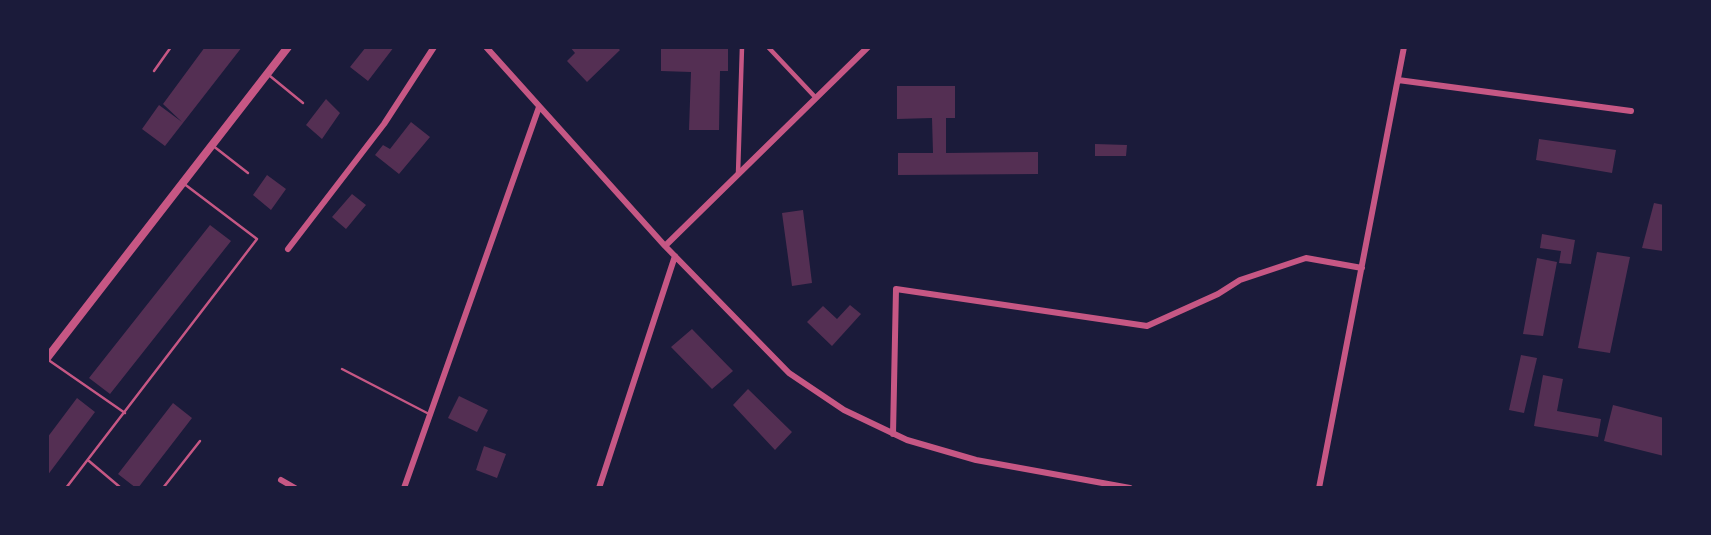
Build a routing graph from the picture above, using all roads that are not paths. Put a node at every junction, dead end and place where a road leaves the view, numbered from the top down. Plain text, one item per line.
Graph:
1 (171, 47) edge
2 (288, 47) edge
3 (434, 47) edge
4 (486, 47) edge
5 (742, 47) edge
6 (768, 47) edge
7 (868, 47) edge
8 (1404, 47) edge
9 (154, 71) dead end
10 (268, 74) junction
11 (1398, 80) junction
12 (816, 98) junction
13 (303, 103) dead end
14 (539, 107) junction
15 (1631, 111) dead end
16 (212, 145) junction
17 (248, 173) dead end
18 (738, 175) junction
19 (183, 183) junction
20 (666, 246) junction
21 (288, 250) dead end
22 (675, 256) junction
23 (1362, 268) junction
24 (47, 359) edge
25 (342, 369) dead end
26 (125, 413) junction
27 (430, 414) junction
28 (893, 434) junction
29 (200, 441) dead end
30 (89, 460) junction
31 (281, 480) dead end
32 (66, 488) edge
33 (121, 488) edge
34 (163, 488) edge
35 (295, 488) edge
36 (404, 488) edge
37 (599, 488) edge
38 (1130, 488) edge
39 (1319, 488) edge

1 - 9 lane
2 - 10 street
3 - 21 street
4 - 14 street
5 - 18 street
6 - 12 street
7 - 12 street
8 - 11 street
10 - 13 lane
10 - 16 street
11 - 15 street
11 - 23 street
12 - 18 street
14 - 20 street
14 - 27 street
16 - 17 lane
16 - 19 street
18 - 20 street
19 - 24 street
19 - 26 lane
20 - 22 street
22 - 28 street
22 - 37 street
23 - 28 street
23 - 39 street
24 - 26 lane
25 - 27 lane
26 - 30 lane
27 - 36 street
28 - 38 street
29 - 34 lane
30 - 32 lane
30 - 33 lane
31 - 35 street

